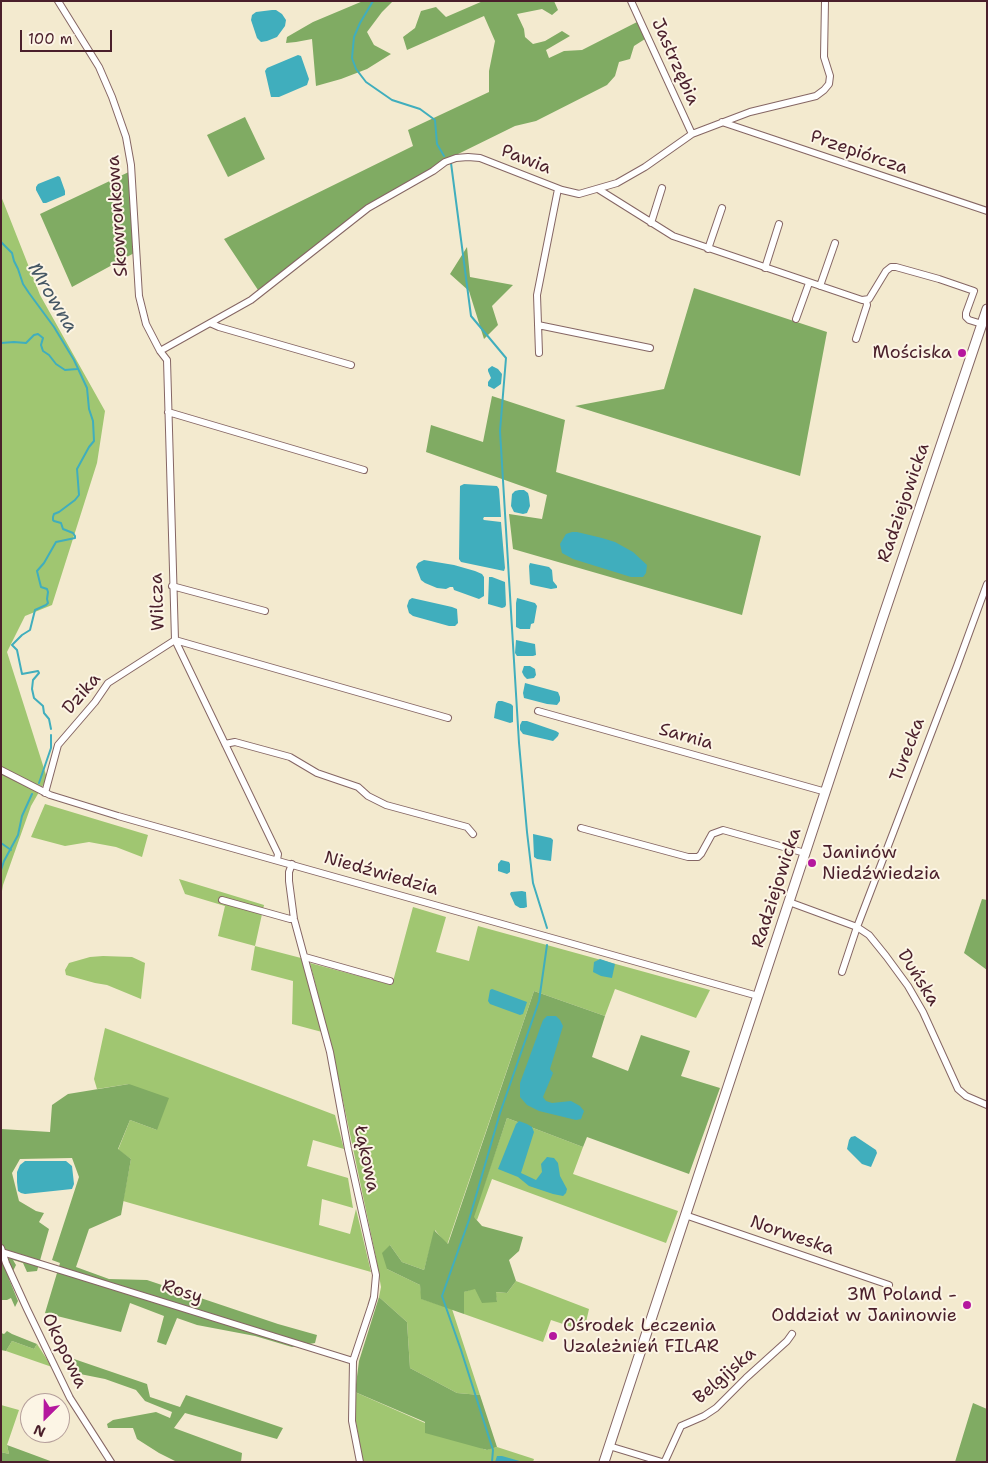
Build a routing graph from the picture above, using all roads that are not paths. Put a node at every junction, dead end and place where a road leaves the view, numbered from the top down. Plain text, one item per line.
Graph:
1 (58, 1) edge
2 (631, 1) edge
3 (825, 1) edge
4 (722, 122) junction
5 (692, 134) junction
6 (662, 188) dead end
7 (558, 189) junction
8 (598, 190) junction
9 (722, 208) dead end
10 (987, 211) edge
11 (651, 223) junction
12 (779, 224) dead end
13 (835, 243) dead end
14 (708, 249) junction
15 (765, 268) junction
16 (809, 283) junction
17 (820, 286) junction
18 (866, 300) junction
19 (987, 309) edge
20 (796, 319) dead end
21 (210, 323) junction
22 (982, 324) junction
23 (538, 325) junction
24 (856, 339) dead end
25 (650, 348) dead end
26 (160, 351) junction
27 (539, 353) dead end
28 (350, 365) dead end
29 (168, 412) junction
30 (364, 470) dead end
31 (987, 584) edge
32 (172, 586) junction
33 (265, 611) dead end
34 (174, 640) junction
35 (538, 711) dead end
36 (448, 718) dead end
37 (225, 744) junction
38 (1, 770) edge
39 (826, 792) junction
40 (45, 793) junction
41 (581, 828) dead end
42 (473, 834) dead end
43 (805, 853) junction
44 (277, 860) junction
45 (292, 864) junction
46 (222, 900) dead end
47 (789, 902) junction
48 (294, 919) junction
49 (857, 927) junction
50 (305, 957) junction
51 (842, 972) dead end
52 (390, 981) dead end
53 (758, 996) junction
54 (987, 1105) edge
55 (685, 1215) junction
56 (2, 1250) edge
57 (889, 1285) dead end
58 (792, 1334) dead end
59 (353, 1361) junction
60 (609, 1446) junction
61 (111, 1462) edge
62 (360, 1462) edge
63 (604, 1462) edge
64 (662, 1462) edge

1 - 26 street, Skowronkowa
2 - 5 street, Jastrzębia
3 - 4 street, Pawia
4 - 5 street, Pawia
4 - 10 street, Przepiórcza
5 - 8 street, Pawia
6 - 11 street
7 - 8 street, Pawia
7 - 21 street, Pawia
7 - 23 street
8 - 11 street
9 - 14 street
11 - 14 street
12 - 15 street
13 - 17 street
14 - 15 street
15 - 16 street
16 - 17 street
16 - 20 street
17 - 18 street
18 - 22 street
18 - 24 street
19 - 22 main road, Radziejowicka
21 - 26 street, Pawia
21 - 28 street
22 - 39 main road, Radziejowicka
23 - 25 street
23 - 27 street
26 - 29 street, Wilcza
29 - 30 street
29 - 32 street, Wilcza
31 - 49 street, Turecka
32 - 33 street
32 - 34 street, Wilcza
34 - 36 street
34 - 37 street, Wilcza
34 - 40 street, Dzika
35 - 39 street, Sarnia
37 - 42 street
37 - 44 street, Wilcza
38 - 40 street, Niedźwiedzia
39 - 43 main road, Radziejowicka
40 - 44 street, Niedźwiedzia
41 - 43 street
43 - 47 main road, Radziejowicka
44 - 45 street, Niedźwiedzia
45 - 48 street, Łąkowa
45 - 53 street, Niedźwiedzia
46 - 48 street
47 - 49 street, Duńska
47 - 53 main road, Radziejowicka
48 - 50 street, Łąkowa
49 - 51 street, Turecka
49 - 54 street, Duńska
50 - 52 street
50 - 59 street, Łąkowa
53 - 55 main road, Radziejowicka
55 - 57 street, Norweska
55 - 60 main road, Radziejowicka
56 - 59 street, Rosy
56 - 61 street, Okopowa
58 - 64 street, Belgijska
59 - 62 street, Łąkowa
60 - 63 main road, Radziejowicka
60 - 64 street, Belgijska

